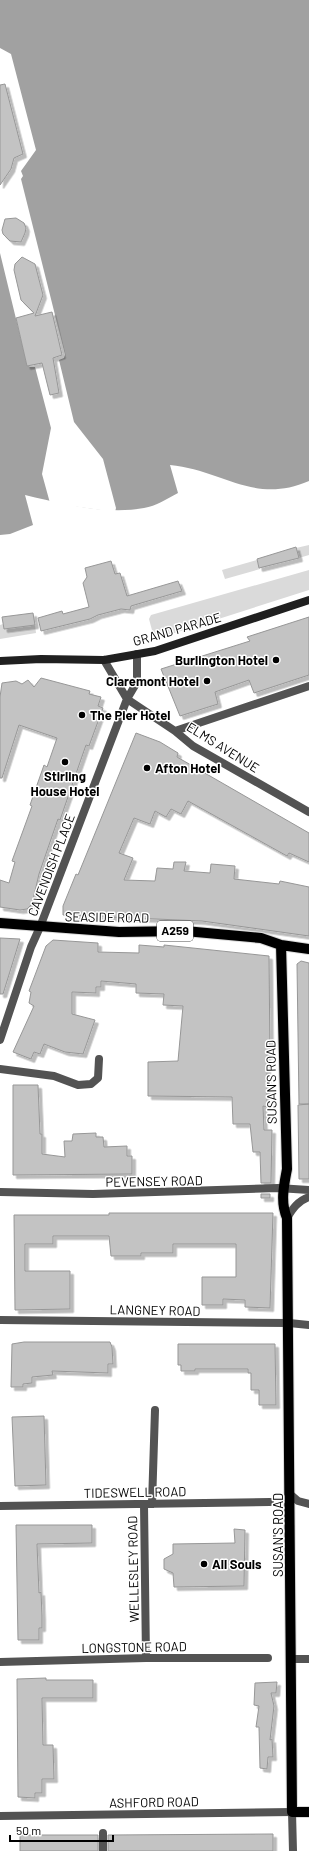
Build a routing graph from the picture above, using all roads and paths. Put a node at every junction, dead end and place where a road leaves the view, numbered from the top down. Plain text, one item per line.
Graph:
1 (309, 600) edge
2 (136, 654) junction
3 (104, 660) junction
4 (0, 661) edge
5 (309, 686) edge
6 (127, 699) junction
7 (175, 731) junction
8 (309, 812) edge
9 (0, 923) edge
10 (40, 927) junction
11 (281, 945) junction
12 (309, 949) edge
13 (0, 1040) edge
14 (99, 1059) dead end
15 (0, 1069) edge
16 (283, 1189) junction
17 (309, 1190) edge
18 (0, 1192) edge
19 (309, 1197) edge
20 (287, 1218) junction
21 (0, 1320) edge
22 (289, 1323) junction
23 (309, 1325) edge
24 (155, 1410) dead end
25 (290, 1495) junction
26 (270, 1502) dead end
27 (148, 1504) junction
28 (309, 1504) edge
29 (0, 1506) edge
30 (146, 1658) junction
31 (268, 1658) dead end
32 (291, 1659) junction
33 (309, 1659) edge
34 (0, 1662) edge
35 (292, 1812) junction
36 (309, 1812) edge
37 (0, 1816) edge
38 (103, 1833) dead end
39 (103, 1851) edge
40 (293, 1851) edge

1 - 2 main road, GRAND PARADE
2 - 3 main road, GRAND PARADE
2 - 6 street, CAVENDISH PLACE
3 - 4 main road, GRAND PARADE
3 - 6 street
5 - 7 street
6 - 7 street, ELMS AVENUE
6 - 10 street, CAVENDISH PLACE
7 - 8 street, ELMS AVENUE
9 - 10 main road, SEASIDE ROAD / A259
10 - 11 main road, SEASIDE ROAD / A259
10 - 13 street, CAVENDISH PLACE
11 - 12 main road, SEASIDE ROAD / A259
11 - 16 main road, SUSAN'S ROAD
14 - 15 street
16 - 17 street, PEVENSEY ROAD
16 - 18 street, PEVENSEY ROAD
16 - 20 main road, SUSAN'S ROAD
19 - 20 street
20 - 22 main road, SUSAN'S ROAD
21 - 22 street, LANGNEY ROAD
22 - 23 street, LANGNEY ROAD
22 - 25 main road, SUSAN'S ROAD
24 - 27 street, WELLESLEY ROAD
25 - 28 street
25 - 32 main road, SUSAN'S ROAD
26 - 27 street, TIDESWELL ROAD
27 - 29 street, TIDESWELL ROAD
27 - 30 street, WELLESLEY ROAD
30 - 31 street, LONGSTONE ROAD
30 - 34 street, LONGSTONE ROAD
32 - 33 street
32 - 35 main road, SUSAN'S ROAD
35 - 36 main road, ASHFORD ROAD
35 - 37 street, ASHFORD ROAD
35 - 40 street, SUSAN'S ROAD
38 - 39 street

